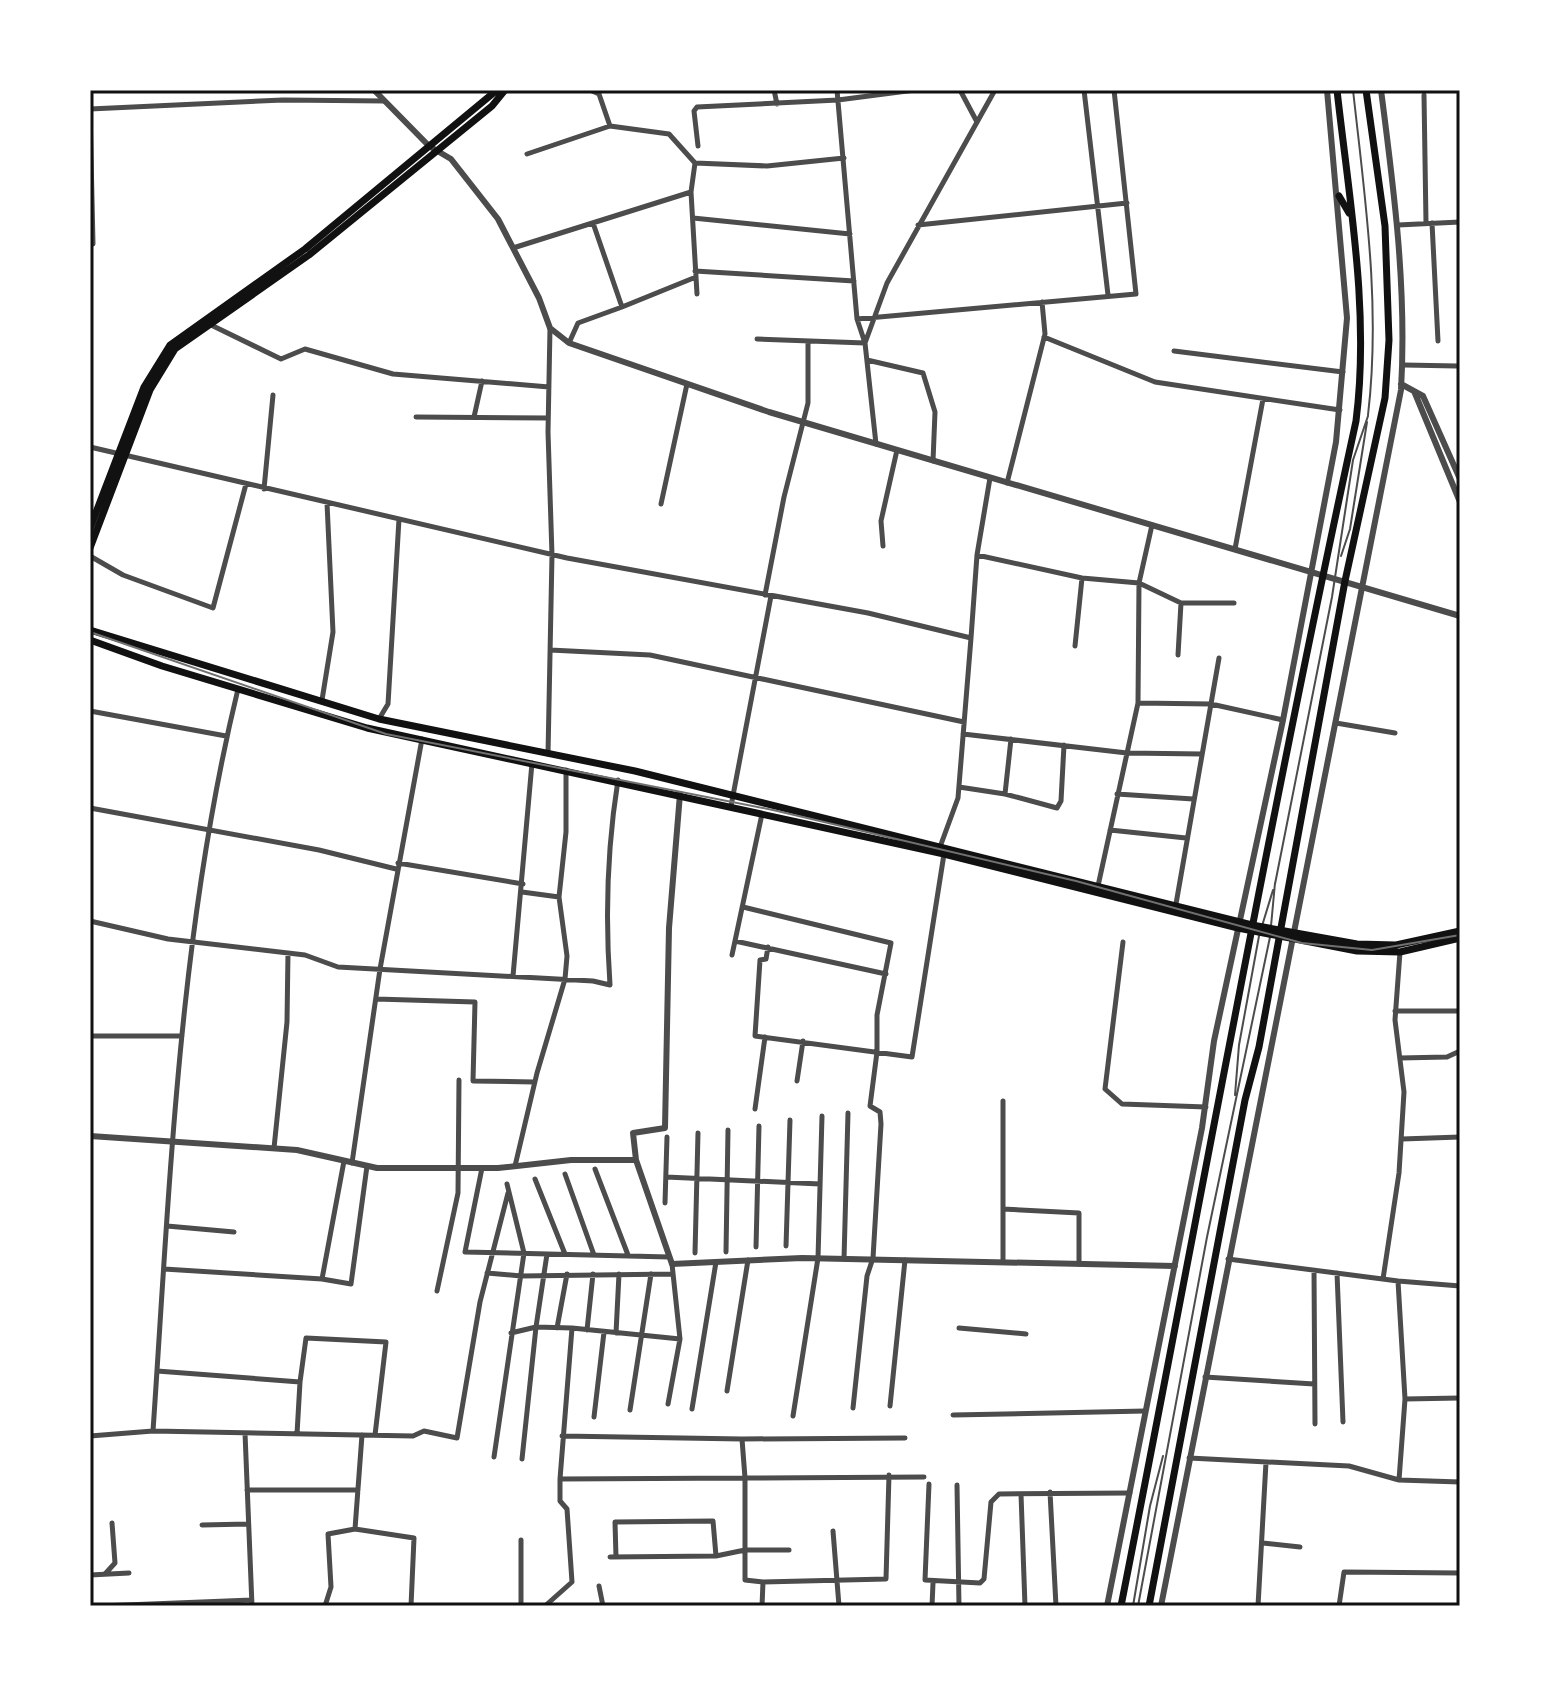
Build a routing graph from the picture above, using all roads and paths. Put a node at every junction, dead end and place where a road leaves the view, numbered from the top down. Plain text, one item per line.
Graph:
1 (374, 90) edge
2 (497, 90) edge
3 (505, 90) edge
4 (590, 90) edge
5 (774, 90) edge
6 (837, 90) edge
7 (915, 90) edge
8 (960, 90) edge
9 (995, 90) edge
10 (1084, 90) edge
11 (1114, 90) edge
12 (1327, 90) edge
13 (1337, 90) edge
14 (1353, 90) edge
15 (1366, 90) edge
16 (1381, 90) edge
17 (600, 92) edge
18 (1424, 95) dead end
19 (838, 100) junction
20 (386, 101) junction
21 (777, 104) junction
22 (90, 110) edge
23 (977, 122) junction
24 (610, 126) junction
25 (698, 146) dead end
26 (432, 147) junction
27 (527, 154) dead end
28 (844, 158) junction
29 (695, 163) junction
30 (691, 192) junction
31 (1339, 196) junction
32 (1127, 203) junction
33 (1098, 205) junction
34 (693, 218) junction
35 (1352, 218) junction
36 (1460, 222) edge
37 (593, 223) junction
38 (1429, 223) junction
39 (918, 225) junction
40 (1398, 225) junction
41 (850, 234) junction
42 (93, 244) dead end
43 (513, 248) junction
44 (696, 274) junction
45 (854, 281) junction
46 (697, 294) dead end
47 (1108, 295) junction
48 (1042, 302) junction
49 (622, 307) junction
50 (857, 319) junction
51 (875, 319) junction
52 (208, 323) junction
53 (550, 328) junction
54 (1044, 337) junction
55 (757, 339) dead end
56 (808, 341) junction
57 (1438, 341) dead end
58 (569, 343) junction
59 (865, 343) junction
60 (1174, 351) dead end
61 (867, 360) junction
62 (1404, 364) junction
63 (1457, 366) dead end
64 (1344, 372) junction
65 (482, 381) junction
66 (687, 384) junction
67 (1401, 384) junction
68 (549, 387) junction
69 (1385, 391) junction
70 (1414, 391) junction
71 (273, 395) dead end
72 (1263, 399) junction
73 (1340, 410) junction
74 (1368, 416) junction
75 (416, 417) dead end
76 (474, 417) junction
77 (548, 418) junction
78 (803, 422) junction
79 (876, 444) junction
80 (90, 447) edge
81 (897, 450) junction
82 (120, 454) junction
83 (933, 461) junction
84 (990, 478) junction
85 (1460, 479) edge
86 (1007, 483) junction
87 (246, 484) junction
88 (264, 489) junction
89 (1460, 502) edge
90 (327, 503) junction
91 (661, 504) dead end
92 (399, 519) junction
93 (1152, 525) junction
94 (90, 528) edge
95 (883, 546) dead end
96 (90, 548) edge
97 (1235, 549) junction
98 (552, 555) junction
99 (977, 555) junction
100 (90, 556) edge
101 (1339, 562) junction
102 (1309, 570) junction
103 (1322, 574) junction
104 (1082, 578) junction
105 (1336, 578) junction
106 (1345, 581) junction
107 (1139, 583) junction
108 (1360, 587) junction
109 (768, 596) junction
110 (1181, 603) junction
111 (1234, 603) dead end
112 (1460, 616) edge
113 (90, 630) edge
114 (971, 638) junction
115 (90, 640) edge
116 (1075, 646) dead end
117 (550, 650) junction
118 (1178, 655) dead end
119 (1219, 658) dead end
120 (755, 677) junction
121 (238, 689) junction
122 (322, 700) junction
123 (1138, 703) junction
124 (1211, 704) junction
125 (90, 711) edge
126 (379, 719) junction
127 (1283, 720) junction
128 (964, 722) junction
129 (1336, 723) junction
130 (1395, 733) dead end
131 (963, 734) junction
132 (226, 736) junction
133 (422, 739) junction
134 (1011, 739) junction
135 (1064, 745) junction
136 (1127, 753) junction
137 (1202, 754) junction
138 (548, 756) junction
139 (532, 762) junction
140 (566, 769) junction
141 (618, 780) junction
142 (959, 787) junction
143 (680, 794) junction
144 (1005, 794) junction
145 (1117, 794) junction
146 (733, 795) junction
147 (1193, 799) junction
148 (731, 806) junction
149 (90, 808) edge
150 (762, 813) junction
151 (208, 830) junction
152 (1110, 830) junction
153 (1186, 838) junction
154 (942, 850) junction
155 (397, 866) junction
156 (1275, 883) junction
157 (523, 884) junction
158 (1098, 886) junction
159 (522, 892) junction
160 (559, 897) junction
161 (743, 907) junction
162 (1176, 908) junction
163 (90, 921) edge
164 (1239, 925) junction
165 (1251, 928) junction
166 (1261, 930) junction
167 (1460, 931) edge
168 (1275, 933) junction
169 (1294, 937) junction
170 (1460, 938) edge
171 (190, 941) junction
172 (735, 941) junction
173 (1123, 942) dead end
174 (768, 947) junction
175 (1400, 952) junction
176 (288, 953) junction
177 (732, 955) dead end
178 (380, 969) junction
179 (886, 974) junction
180 (513, 976) junction
181 (565, 979) junction
182 (376, 999) junction
183 (1395, 1011) junction
184 (1460, 1011) edge
185 (90, 1036) edge
186 (182, 1036) junction
187 (765, 1037) junction
188 (803, 1041) junction
189 (1460, 1051) edge
190 (877, 1052) junction
191 (1400, 1058) junction
192 (459, 1080) dead end
193 (797, 1081) dead end
194 (534, 1082) junction
195 (1003, 1101) dead end
196 (1234, 1101) junction
197 (1206, 1107) junction
198 (755, 1109) dead end
199 (848, 1113) dead end
200 (822, 1116) dead end
201 (790, 1120) dead end
202 (759, 1126) dead end
203 (728, 1130) dead end
204 (698, 1133) dead end
205 (90, 1136) edge
206 (667, 1137) dead end
207 (1460, 1137) edge
208 (1402, 1139) junction
209 (173, 1140) junction
210 (274, 1148) junction
211 (636, 1160) junction
212 (348, 1162) junction
213 (367, 1166) junction
214 (515, 1166) junction
215 (460, 1168) junction
216 (482, 1168) junction
217 (595, 1169) dead end
218 (565, 1174) dead end
219 (666, 1177) junction
220 (697, 1178) junction
221 (535, 1179) dead end
222 (727, 1179) junction
223 (758, 1180) junction
224 (788, 1181) junction
225 (507, 1184) dead end
226 (820, 1184) junction
227 (508, 1193) junction
228 (665, 1203) dead end
229 (1003, 1209) junction
230 (167, 1226) junction
231 (234, 1232) dead end
232 (786, 1246) dead end
233 (756, 1247) dead end
234 (726, 1252) dead end
235 (524, 1253) junction
236 (695, 1253) dead end
237 (493, 1254) junction
238 (547, 1254) junction
239 (565, 1254) junction
240 (594, 1255) junction
241 (628, 1255) junction
242 (818, 1258) junction
243 (873, 1258) junction
244 (844, 1259) junction
245 (1228, 1259) junction
246 (670, 1260) junction
247 (748, 1260) junction
248 (905, 1260) junction
249 (716, 1262) junction
250 (1003, 1262) junction
251 (1079, 1264) junction
252 (1175, 1266) junction
253 (164, 1269) junction
254 (1314, 1271) junction
255 (487, 1273) junction
256 (1337, 1273) junction
257 (544, 1274) junction
258 (567, 1274) junction
259 (593, 1274) junction
260 (619, 1274) junction
261 (651, 1274) junction
262 (673, 1274) junction
263 (521, 1276) junction
264 (322, 1279) junction
265 (1383, 1279) junction
266 (1398, 1281) junction
267 (1460, 1286) edge
268 (437, 1291) dead end
269 (536, 1327) junction
270 (557, 1328) junction
271 (572, 1328) junction
272 (959, 1328) dead end
273 (587, 1330) junction
274 (604, 1332) junction
275 (511, 1333) junction
276 (616, 1333) junction
277 (1026, 1334) dead end
278 (639, 1335) junction
279 (680, 1339) junction
280 (157, 1371) junction
281 (1205, 1377) junction
282 (300, 1382) junction
283 (1314, 1384) junction
284 (727, 1391) dead end
285 (1460, 1398) edge
286 (1405, 1399) junction
287 (668, 1404) dead end
288 (890, 1406) dead end
289 (853, 1408) dead end
290 (692, 1409) dead end
291 (630, 1410) dead end
292 (1145, 1411) junction
293 (953, 1415) dead end
294 (793, 1416) dead end
295 (594, 1417) dead end
296 (1343, 1422) dead end
297 (1315, 1424) dead end
298 (153, 1431) junction
299 (245, 1433) junction
300 (297, 1434) junction
301 (362, 1435) junction
302 (375, 1435) junction
303 (90, 1436) edge
304 (562, 1436) junction
305 (905, 1438) dead end
306 (742, 1439) junction
307 (1166, 1447) junction
308 (494, 1457) dead end
309 (1189, 1458) junction
310 (522, 1459) dead end
311 (1266, 1462) junction
312 (889, 1475) junction
313 (924, 1477) dead end
314 (745, 1478) junction
315 (560, 1479) junction
316 (1399, 1480) junction
317 (1460, 1482) edge
318 (929, 1484) dead end
319 (957, 1485) dead end
320 (247, 1490) junction
321 (358, 1490) junction
322 (1050, 1492) junction
323 (1130, 1493) junction
324 (1021, 1494) junction
325 (112, 1523) dead end
326 (248, 1524) junction
327 (202, 1525) dead end
328 (355, 1529) junction
329 (833, 1531) dead end
330 (521, 1540) dead end
331 (1263, 1543) junction
332 (1300, 1547) dead end
333 (745, 1550) junction
334 (789, 1550) dead end
335 (716, 1556) junction
336 (129, 1573) dead end
337 (1460, 1573) edge
338 (105, 1574) junction
339 (90, 1575) edge
340 (836, 1581) junction
341 (763, 1582) junction
342 (933, 1583) junction
343 (959, 1583) junction
344 (599, 1586) dead end
345 (252, 1603) edge
346 (100, 1606) edge
347 (325, 1606) edge
348 (411, 1606) edge
349 (521, 1606) edge
350 (545, 1606) edge
351 (603, 1606) edge
352 (762, 1606) edge
353 (839, 1606) edge
354 (932, 1606) edge
355 (959, 1606) edge
356 (1025, 1606) edge
357 (1056, 1606) edge
358 (1107, 1606) edge
359 (1121, 1606) edge
360 (1133, 1606) edge
361 (1138, 1606) edge
362 (1149, 1606) edge
363 (1161, 1606) edge
364 (1258, 1606) edge
365 (1339, 1606) edge

1 - 20 street
2 - 26 main road
3 - 26 main road
4 - 17 street
5 - 21 street
6 - 19 street
7 - 19 street
8 - 23 street
9 - 23 street
10 - 33 street
11 - 32 street
12 - 31 street
13 - 35 main road
14 - 74 lane
15 - 69 main road
16 - 40 street
17 - 24 street
18 - 38 street
19 - 21 street
19 - 28 street
20 - 22 street
20 - 26 street
21 - 25 street
22 - 42 street
23 - 39 street
24 - 27 street
24 - 29 street
26 - 43 street
26 - 52 main road
26 - 82 main road
28 - 29 street
28 - 41 street
29 - 30 street
30 - 34 street
30 - 37 street
31 - 35 main road
31 - 64 street
32 - 33 street
32 - 47 street
33 - 39 street
33 - 47 street
34 - 41 street
34 - 44 street
35 - 103 main road
36 - 38 street
37 - 43 street
37 - 49 street
38 - 40 street
38 - 57 street
39 - 51 street
40 - 62 street
41 - 45 street
43 - 53 street
44 - 45 street
44 - 46 street
44 - 49 street
45 - 50 street
47 - 48 street
48 - 51 street
48 - 54 street
49 - 58 street
50 - 51 street
50 - 59 street
51 - 59 street
52 - 65 street
52 - 82 main road
53 - 58 street
53 - 68 street
54 - 72 street
54 - 86 street
55 - 56 street
56 - 59 street
56 - 78 street
58 - 66 street
59 - 61 street
60 - 64 street
61 - 79 street
61 - 83 street
62 - 63 street
62 - 67 street
64 - 73 street
65 - 68 street
65 - 76 street
66 - 78 street
66 - 91 street
67 - 69 street
67 - 70 street
67 - 108 street
68 - 77 street
69 - 106 main road
70 - 85 street
70 - 89 street
71 - 88 street
72 - 73 street
72 - 97 street
73 - 102 street
74 - 101 lane
74 - 101 lane
75 - 76 street
76 - 77 street
77 - 98 street
78 - 79 street
78 - 109 street
79 - 81 street
80 - 82 street
81 - 83 street
81 - 95 street
82 - 87 street
82 - 94 main road
82 - 96 main road
83 - 84 street
84 - 86 street
84 - 99 street
86 - 93 street
87 - 88 street
87 - 100 street
88 - 90 street
90 - 92 street
90 - 122 street
92 - 98 street
92 - 126 street
93 - 97 street
93 - 107 street
97 - 102 street
98 - 109 street
98 - 117 street
99 - 104 street
99 - 114 street
101 - 105 lane
102 - 103 street
102 - 127 street
103 - 105 street
103 - 165 main road
104 - 107 street
104 - 116 street
105 - 106 street
105 - 156 lane
106 - 108 street
106 - 168 main road
107 - 110 street
107 - 123 street
108 - 112 street
108 - 129 street
109 - 114 street
109 - 120 street
110 - 111 street
110 - 118 street
113 - 122 main road
114 - 128 street
115 - 121 main road
117 - 120 street
117 - 138 street
119 - 124 street
120 - 128 street
120 - 146 street
121 - 132 street
121 - 133 main road
122 - 126 main road
123 - 124 street
123 - 136 street
124 - 127 street
124 - 137 street
125 - 132 street
126 - 138 main road
127 - 164 street
128 - 131 street
129 - 130 street
129 - 169 street
131 - 134 street
131 - 142 street
132 - 151 street
133 - 139 main road
133 - 155 street
134 - 135 street
134 - 144 street
135 - 136 street
135 - 144 street
136 - 137 street
136 - 145 street
137 - 147 street
138 - 146 main road
139 - 140 main road
139 - 157 street
140 - 141 main road
140 - 160 street
141 - 143 main road
141 - 181 street
142 - 144 street
142 - 154 street
143 - 148 main road
143 - 211 street
145 - 147 street
145 - 152 street
146 - 148 street
146 - 154 main road
147 - 153 street
148 - 150 main road
149 - 151 street
150 - 154 main road
150 - 161 street
151 - 155 street
151 - 171 street
152 - 153 street
152 - 158 street
153 - 162 street
154 - 158 main road
154 - 162 main road
154 - 190 street
155 - 157 street
155 - 178 street
156 - 166 lane
156 - 168 lane
157 - 159 street
158 - 162 main road
159 - 160 street
159 - 180 street
160 - 181 street
161 - 172 street
161 - 179 street
162 - 164 main road
163 - 171 street
164 - 165 main road
164 - 197 street
165 - 166 main road
165 - 359 main road
166 - 168 main road
166 - 196 lane
167 - 169 main road
168 - 169 main road
168 - 196 lane
168 - 362 main road
169 - 175 main road
169 - 245 street
170 - 175 main road
171 - 176 street
171 - 186 street
172 - 174 street
172 - 177 street
173 - 197 street
174 - 179 street
174 - 187 street
175 - 183 street
176 - 178 street
176 - 210 street
178 - 180 street
178 - 182 street
179 - 190 street
180 - 181 street
181 - 194 street
182 - 194 street
182 - 212 street
183 - 184 street
183 - 191 street
185 - 186 street
186 - 209 street
187 - 188 street
187 - 198 street
188 - 190 street
188 - 193 street
189 - 191 street
190 - 243 street
191 - 208 street
192 - 215 street
194 - 214 street
195 - 229 street
196 - 307 lane
197 - 252 street
199 - 244 street
200 - 226 street
201 - 224 street
202 - 223 street
203 - 222 street
204 - 220 street
205 - 209 street
206 - 219 street
207 - 208 street
208 - 265 street
209 - 210 street
209 - 230 street
210 - 212 street
211 - 214 street
211 - 246 street
212 - 213 street
212 - 264 street
213 - 215 street
213 - 264 street
214 - 216 street
215 - 216 street
215 - 268 street
216 - 237 street
217 - 241 street
218 - 240 street
219 - 220 street
219 - 228 street
220 - 222 street
220 - 236 street
221 - 239 street
222 - 223 street
222 - 234 street
223 - 224 street
223 - 233 street
224 - 226 street
224 - 232 street
225 - 227 street
226 - 242 street
227 - 235 street
227 - 237 street
229 - 250 street
229 - 251 street
230 - 231 street
230 - 253 street
235 - 237 street
235 - 238 street
235 - 263 street
237 - 255 street
238 - 239 street
238 - 257 street
239 - 240 street
240 - 241 street
241 - 246 street
242 - 244 street
242 - 247 street
242 - 294 street
243 - 244 street
243 - 248 street
243 - 289 street
245 - 254 street
245 - 281 street
246 - 249 street
246 - 262 street
247 - 249 street
247 - 284 street
248 - 250 street
248 - 288 street
249 - 290 street
250 - 251 street
251 - 252 street
252 - 292 street
253 - 264 street
253 - 280 street
254 - 256 street
254 - 283 street
255 - 263 street
255 - 302 street
256 - 265 street
256 - 296 street
257 - 258 street
257 - 263 street
257 - 269 street
258 - 259 street
258 - 270 street
259 - 260 street
259 - 273 street
260 - 261 street
260 - 276 street
261 - 262 street
261 - 278 street
262 - 279 street
263 - 275 street
265 - 266 street
266 - 267 street
266 - 286 street
269 - 270 street
269 - 275 street
269 - 310 street
270 - 271 street
271 - 273 street
271 - 304 street
272 - 277 street
273 - 274 street
274 - 276 street
274 - 295 street
275 - 308 street
276 - 278 street
278 - 279 street
278 - 291 street
279 - 287 street
280 - 282 street
280 - 298 street
281 - 283 street
281 - 309 street
282 - 300 street
282 - 302 street
283 - 297 street
285 - 286 street
286 - 316 street
292 - 293 street
292 - 323 street
298 - 299 street
298 - 303 street
299 - 300 street
299 - 320 street
300 - 301 street
301 - 302 street
301 - 321 street
304 - 306 street
304 - 315 street
305 - 306 street
306 - 314 street
307 - 360 lane
307 - 361 lane
309 - 311 street
309 - 363 street
311 - 316 street
311 - 331 street
312 - 313 street
312 - 314 street
312 - 340 street
314 - 315 street
314 - 333 street
315 - 350 street
316 - 317 street
318 - 342 street
319 - 343 street
320 - 321 street
320 - 326 street
321 - 328 street
322 - 323 street
322 - 324 street
322 - 357 street
323 - 358 street
324 - 343 street
324 - 356 street
325 - 338 street
326 - 327 street
326 - 345 street
328 - 347 street
328 - 348 street
329 - 340 street
330 - 349 street
331 - 332 street
331 - 364 street
333 - 334 street
333 - 335 street
333 - 341 street
335 - 335 street
336 - 338 street
337 - 365 street
338 - 339 street
340 - 341 street
340 - 353 street
341 - 352 street
342 - 343 street
342 - 354 street
343 - 355 street
344 - 351 street
345 - 346 street

